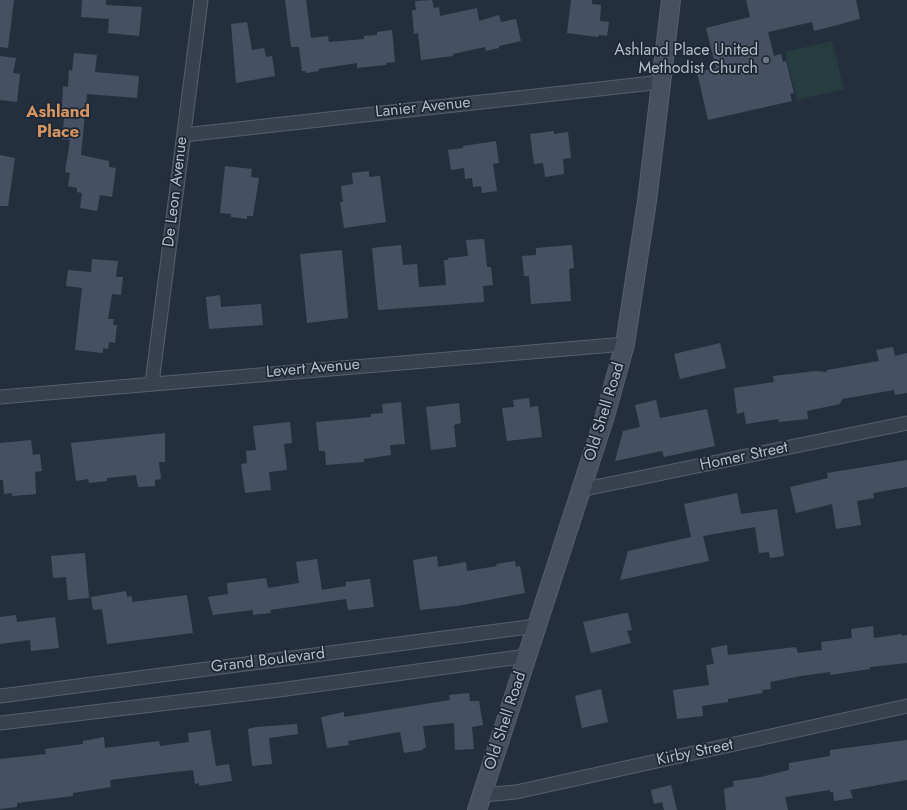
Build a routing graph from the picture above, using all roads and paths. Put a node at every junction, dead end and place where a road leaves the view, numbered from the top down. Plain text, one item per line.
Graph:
1 (201, 0) edge
2 (671, 0) edge
3 (662, 82) junction
4 (184, 135) junction
5 (625, 344) junction
6 (152, 383) junction
7 (0, 397) edge
8 (907, 423) edge
9 (580, 490) junction
10 (536, 626) junction
11 (527, 656) junction
12 (0, 696) edge
13 (907, 706) edge
14 (0, 723) edge
15 (480, 802) edge

1 - 4 street, De Leon Avenue
2 - 3 street, Old Shell Road
3 - 4 street, Lanier Avenue
3 - 5 street, Old Shell Road
4 - 6 street, De Leon Avenue
5 - 6 street, Levert Avenue
5 - 9 street, Old Shell Road
6 - 7 street, Levert Avenue
8 - 9 street, Homer Street
9 - 10 street, Old Shell Road
10 - 11 street, Old Shell Road
10 - 12 street, Grand Boulevard
11 - 14 street, Grand Boulevard
11 - 15 street, Old Shell Road
13 - 15 street, Kirby Street

